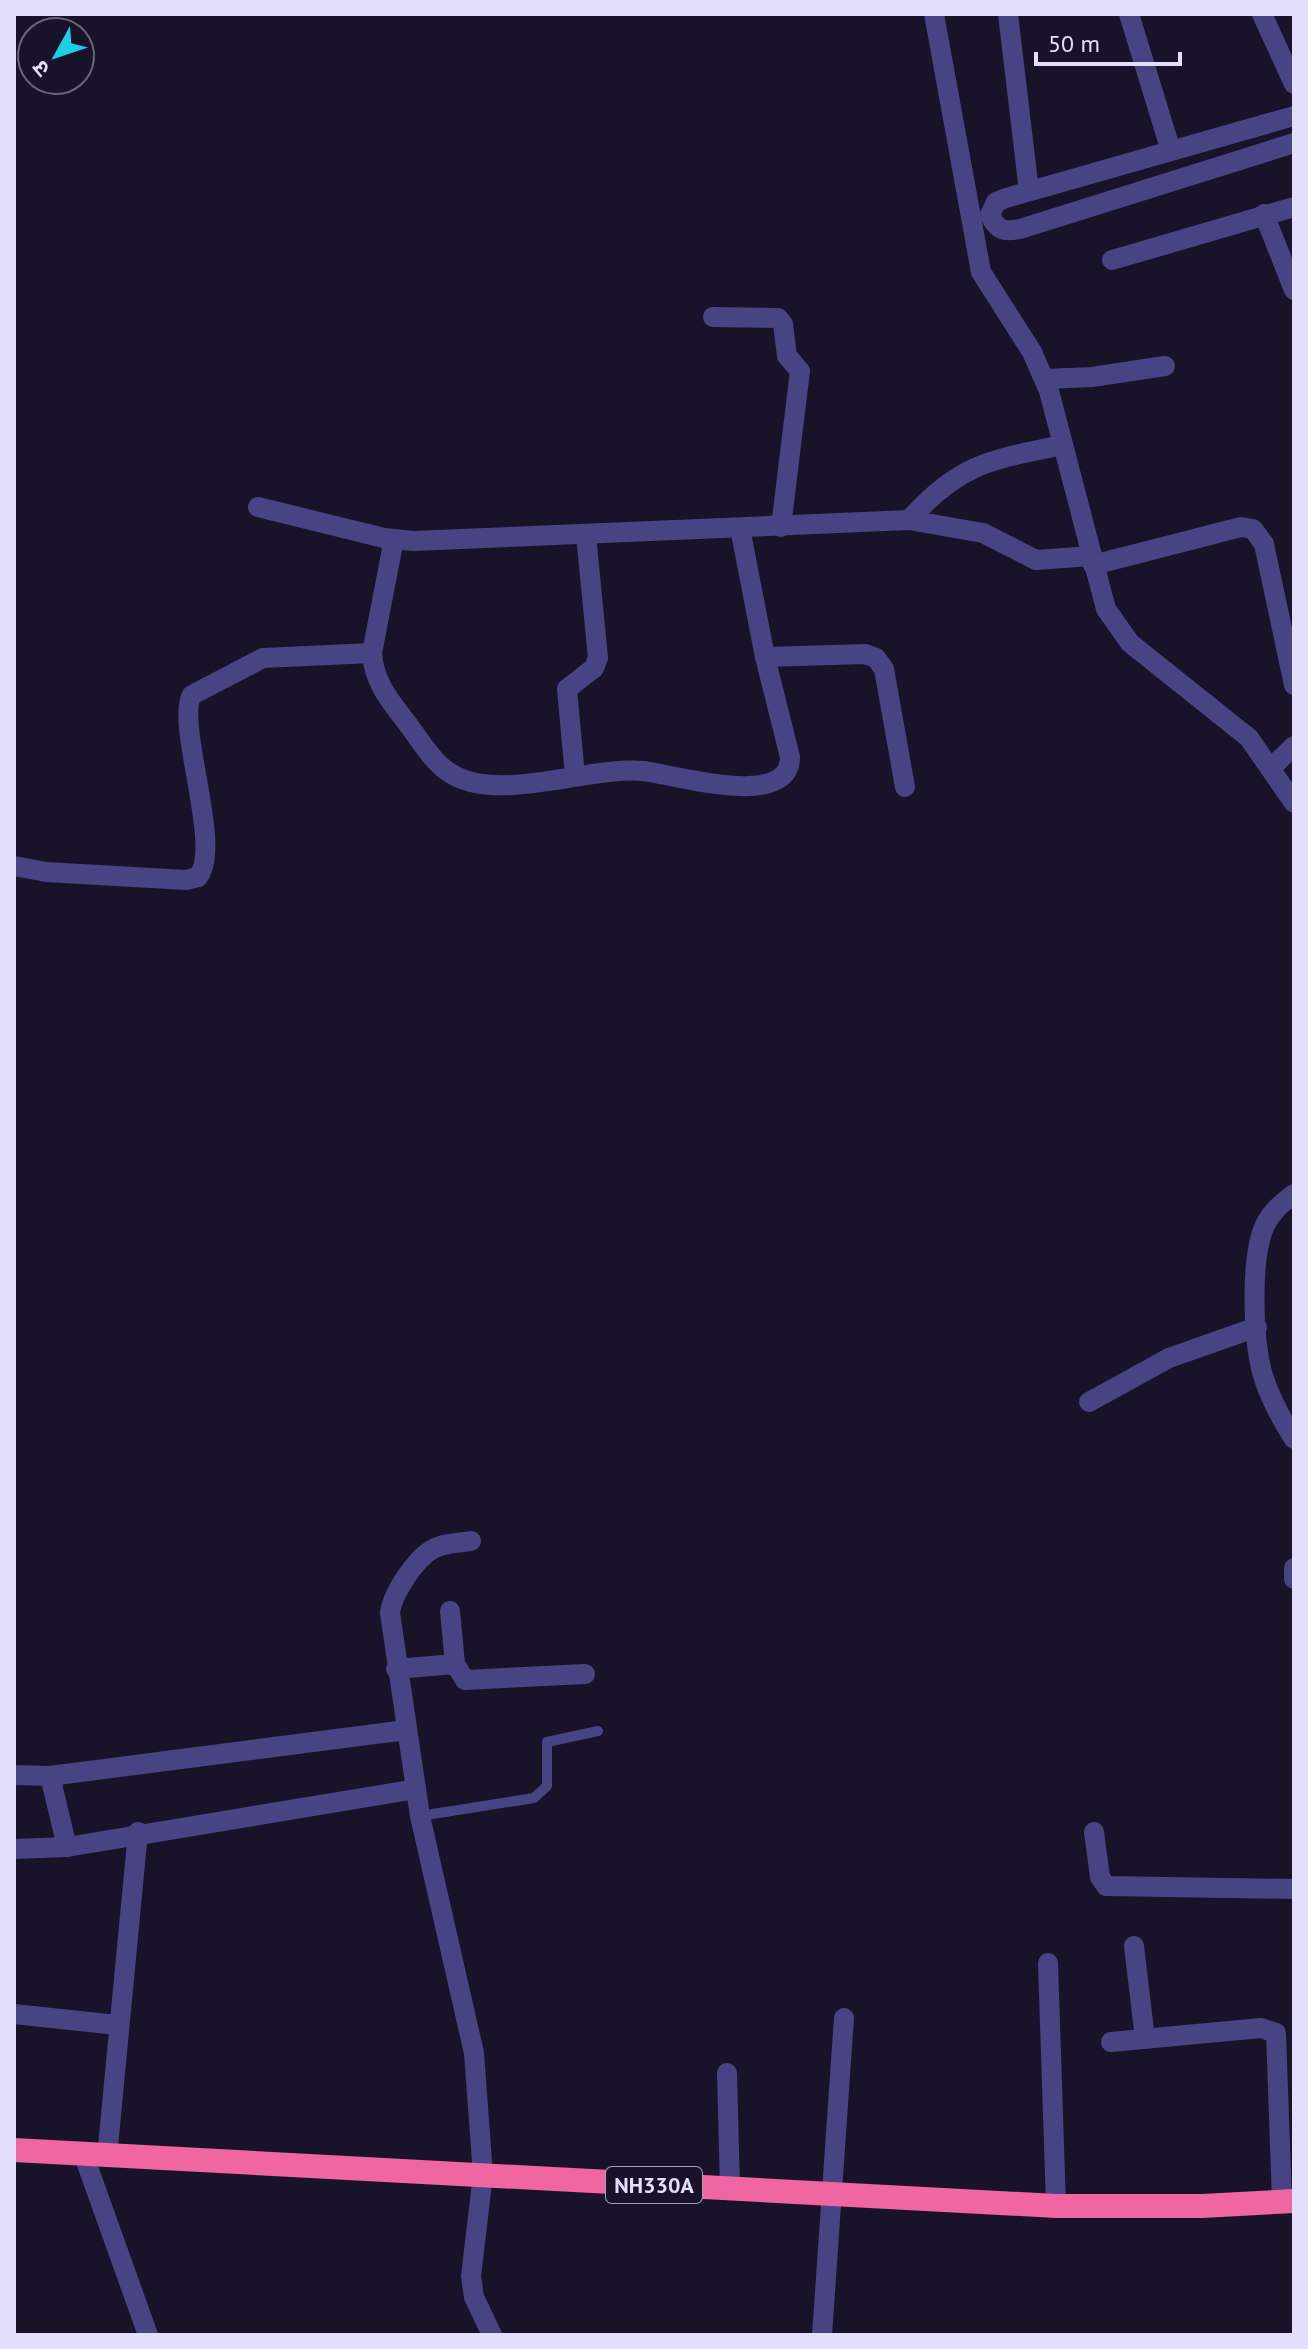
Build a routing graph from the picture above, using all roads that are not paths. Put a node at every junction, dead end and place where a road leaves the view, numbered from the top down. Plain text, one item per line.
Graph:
1 (934, 14) edge
2 (1008, 14) edge
3 (1129, 14) edge
4 (1262, 14) edge
5 (1294, 84) edge
6 (1294, 116) edge
7 (1294, 143) edge
8 (1171, 151) junction
9 (1029, 191) junction
10 (1294, 207) edge
11 (1264, 214) junction
12 (1112, 260) dead end
13 (1294, 290) edge
14 (713, 317) dead end
15 (1165, 366) dead end
16 (1045, 379) junction
17 (1063, 445) junction
18 (258, 507) dead end
19 (909, 520) junction
20 (781, 527) junction
21 (740, 528) junction
22 (586, 535) junction
23 (394, 539) junction
24 (1092, 561) junction
25 (372, 653) junction
26 (765, 657) junction
27 (1294, 685) edge
28 (1294, 746) edge
29 (1272, 767) junction
30 (575, 776) junction
31 (905, 787) dead end
32 (1294, 803) edge
33 (14, 866) edge
34 (1294, 1194) edge
35 (1257, 1327) junction
36 (1089, 1402) dead end
37 (1294, 1439) edge
38 (471, 1541) dead end
39 (1294, 1568) edge
40 (1294, 1579) edge
41 (450, 1611) dead end
42 (455, 1664) junction
43 (396, 1669) junction
44 (585, 1674) dead end
45 (406, 1730) junction
46 (598, 1731) dead end
47 (14, 1775) edge
48 (50, 1776) junction
49 (416, 1789) junction
50 (420, 1816) junction
51 (138, 1832) junction
52 (1094, 1832) dead end
53 (67, 1847) junction
54 (14, 1849) edge
55 (1294, 1889) edge
56 (1134, 1946) dead end
57 (1048, 1963) dead end
58 (14, 2014) edge
59 (844, 2018) dead end
60 (117, 2025) junction
61 (1145, 2039) junction
62 (1111, 2042) dead end
63 (727, 2073) dead end
64 (14, 2150) edge
65 (96, 2157) junction
66 (483, 2175) junction
67 (730, 2189) junction
68 (830, 2195) junction
69 (1288, 2201) edge
70 (1056, 2206) junction
71 (148, 2335) edge
72 (492, 2335) edge
73 (822, 2335) edge

1 - 16 street
2 - 9 street
3 - 8 street
4 - 5 street
6 - 8 street
7 - 9 street
8 - 9 street
10 - 11 street
11 - 12 street
11 - 13 street
14 - 20 street
15 - 16 street
16 - 17 street
17 - 19 street
17 - 24 street
18 - 23 street
19 - 20 street
19 - 24 street
20 - 21 street
21 - 22 street
21 - 26 street
22 - 23 street
22 - 30 street
23 - 25 street
24 - 27 street
24 - 29 street
25 - 30 street
25 - 33 street
26 - 30 street
26 - 31 street
28 - 29 street
29 - 32 street
34 - 35 street
35 - 36 street
35 - 37 street
38 - 43 street
39 - 40 street
41 - 42 street
42 - 43 street
42 - 44 street
43 - 45 street
45 - 48 street
45 - 49 street
46 - 50 lane
47 - 48 street
48 - 53 street
49 - 50 street
49 - 51 street
50 - 66 street
51 - 53 street
51 - 60 street
52 - 55 street
53 - 54 street
56 - 61 street
57 - 70 street
58 - 60 street
59 - 68 street
60 - 65 street
61 - 62 street
61 - 69 street
63 - 67 street
64 - 65 highway, NH330A
65 - 66 highway, NH330A
65 - 71 street
66 - 67 highway, NH330A
66 - 72 street
67 - 68 highway, NH330A
68 - 70 highway, NH330A
68 - 73 street
69 - 70 highway, NH330A

